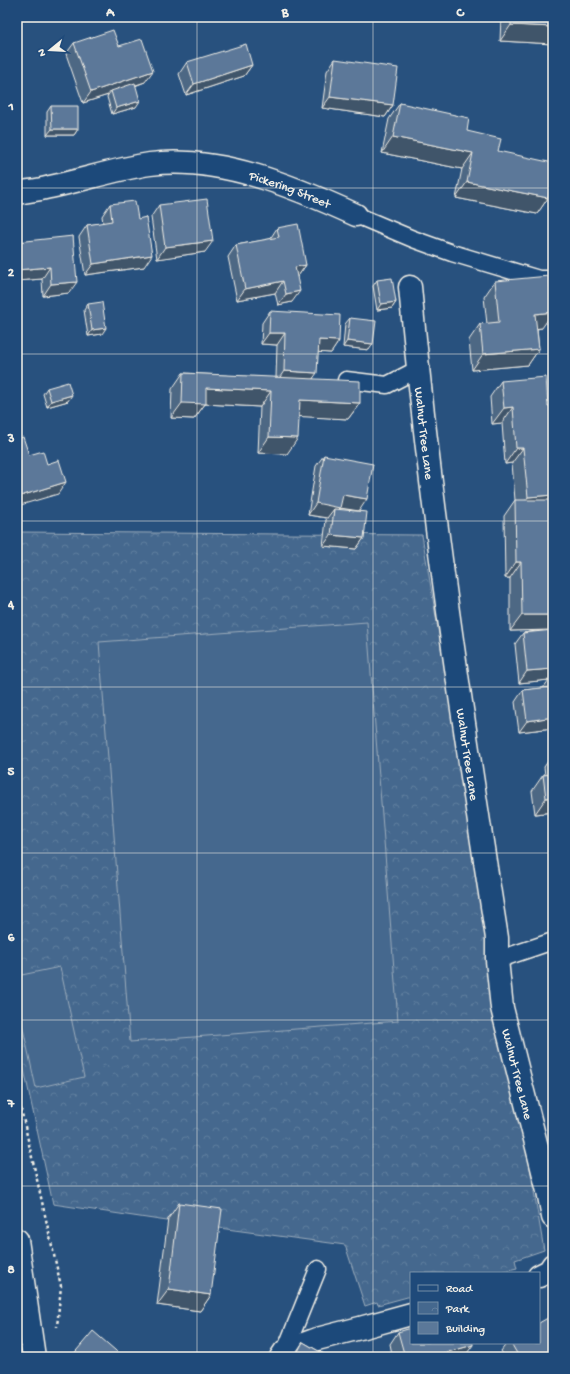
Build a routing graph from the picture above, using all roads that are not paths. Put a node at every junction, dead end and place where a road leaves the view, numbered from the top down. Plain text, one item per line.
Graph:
1 (17, 193) edge
2 (356, 215) joint
3 (553, 279) edge
4 (410, 287) dead end
5 (418, 369) junction
6 (346, 380) edge
7 (553, 941) edge
8 (497, 960) junction
9 (553, 1217) edge
10 (17, 1240) edge
11 (553, 1265) edge
12 (318, 1269) dead end
13 (540, 1276) edge
14 (410, 1314) edge
15 (283, 1354) edge
16 (34, 1357) edge

1 - 2 street, Pickering Street
2 - 3 lane, Pickering Street
4 - 5 street, Walnut Tree Lane
5 - 6 lane
5 - 8 street, Walnut Tree Lane
7 - 8 lane
8 - 9 street, Walnut Tree Lane
10 - 16 street
11 - 13 street
12 - 15 lane
14 - 15 street

